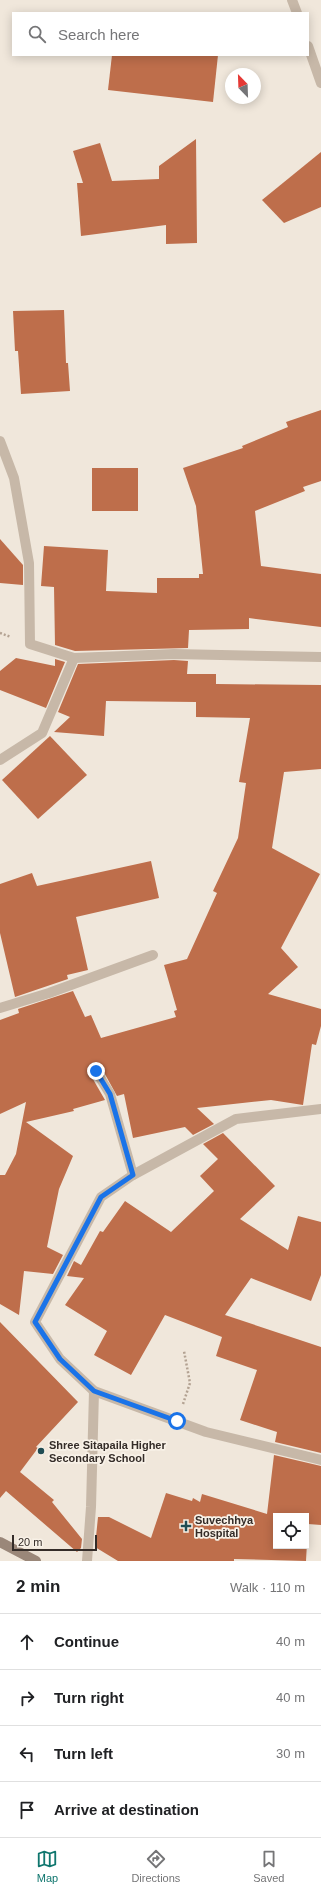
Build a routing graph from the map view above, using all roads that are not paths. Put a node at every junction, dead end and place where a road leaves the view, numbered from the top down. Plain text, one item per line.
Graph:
1 (292, 0) edge
2 (296, 12) edge
3 (309, 49) edge
4 (321, 84) edge
5 (0, 441) edge
6 (321, 657) edge
7 (74, 658) junction
8 (0, 760) edge
9 (153, 955) dead end
10 (0, 1008) edge
11 (96, 1071) dead end
12 (321, 1109) edge
13 (133, 1175) junction
14 (94, 1391) junction
15 (321, 1460) edge
16 (0, 1542) edge
17 (34, 1560) edge
18 (87, 1561) edge

1 - 2 street
3 - 4 street
5 - 7 street
6 - 7 street
7 - 8 street
9 - 10 street
11 - 13 street
12 - 13 street
13 - 14 street
14 - 15 street
14 - 18 street
16 - 17 main road

